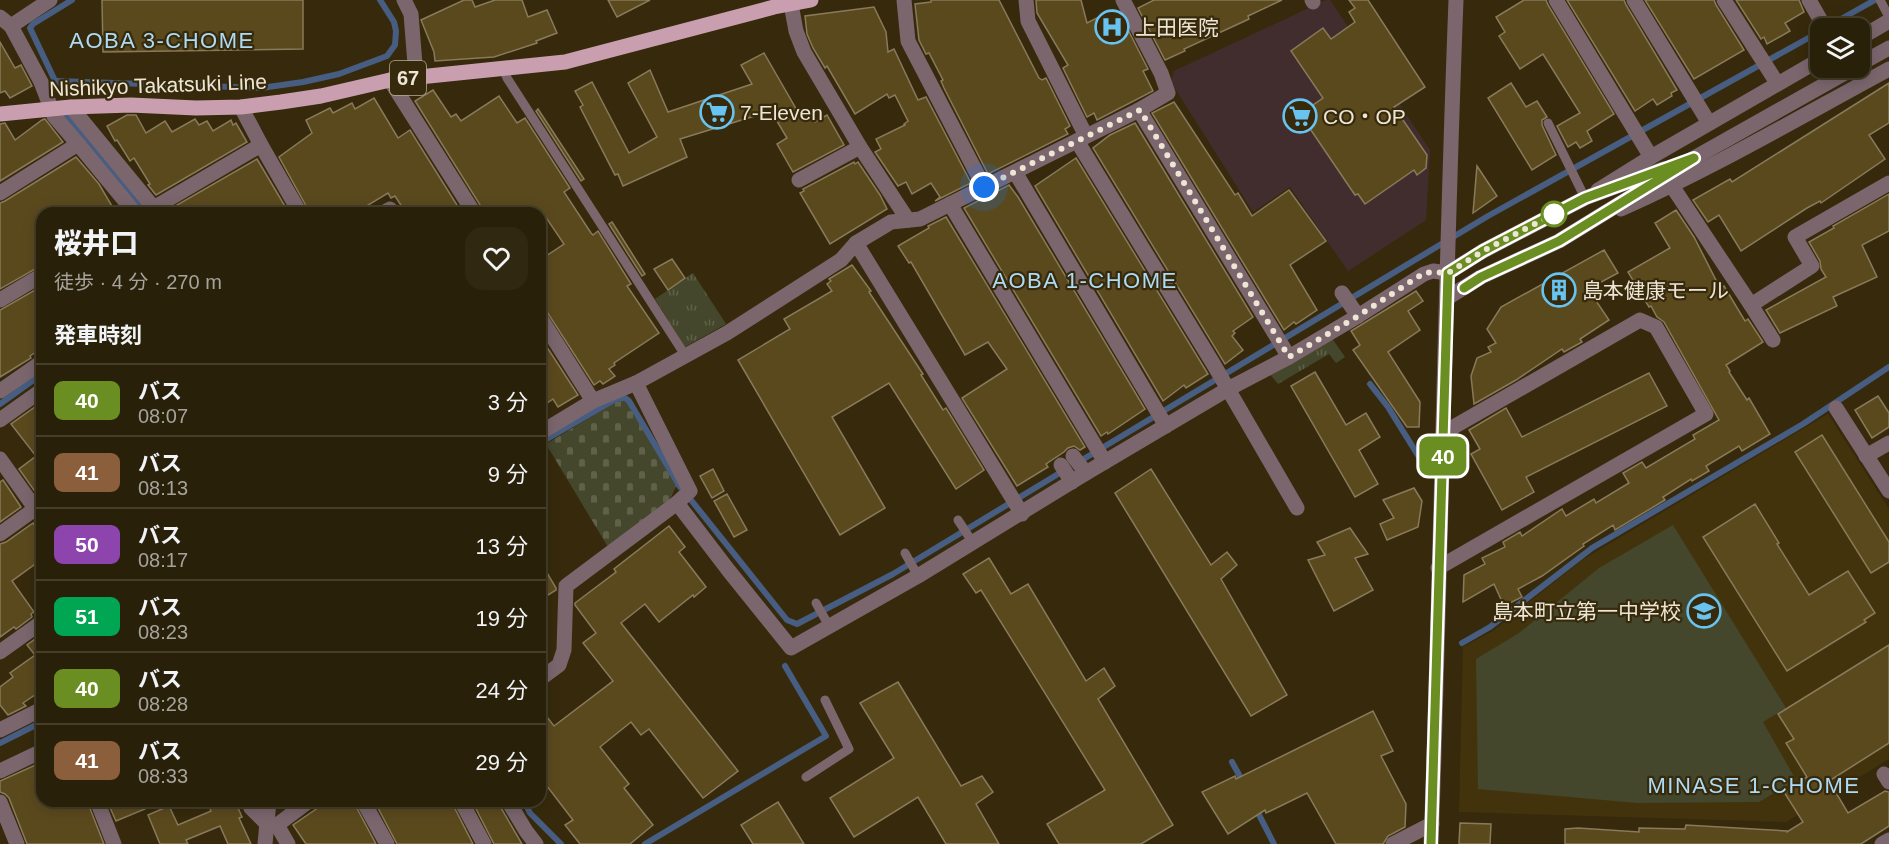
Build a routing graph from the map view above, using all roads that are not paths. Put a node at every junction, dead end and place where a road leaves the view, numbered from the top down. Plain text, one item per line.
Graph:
1 (50, 0) edge
2 (404, 0) edge
3 (811, 0) edge
4 (904, 0) edge
5 (1026, 0) edge
6 (1123, 0) edge
7 (1456, 0) edge
8 (1556, 0) edge
9 (1634, 0) edge
10 (1724, 0) edge
11 (1809, 0) edge
12 (1880, 0) edge
13 (772, 4) edge
14 (791, 4) junction
15 (1819, 18) edge
16 (1889, 19) edge
17 (6, 21) edge
18 (1870, 31) edge
19 (1889, 48) edge
20 (1870, 58) edge
21 (1810, 65) edge
22 (503, 68) junction
23 (1889, 69) edge
24 (416, 77) junction
25 (1836, 78) edge
26 (390, 80) junction
27 (1777, 83) junction
28 (70, 107) junction
29 (241, 107) junction
30 (51, 108) junction
31 (1140, 110) junction
32 (0, 114) edge
33 (1548, 123) dead end
34 (1709, 123) junction
35 (1081, 139) junction
36 (78, 144) junction
37 (261, 145) junction
38 (860, 147) junction
39 (1651, 157) junction
40 (1694, 158) junction
41 (1015, 172) junction
42 (799, 180) dead end
43 (1889, 183) edge
44 (1671, 186) junction
45 (984, 187) junction
46 (0, 193) edge
47 (1585, 198) junction
48 (950, 204) junction
49 (130, 207) edge
50 (149, 207) edge
51 (159, 207) edge
52 (297, 207) edge
53 (470, 207) edge
54 (908, 220) junction
55 (1591, 222) junction
56 (856, 243) junction
57 (1448, 273) junction
58 (36, 279) edge
59 (1342, 293) dead end
60 (1447, 298) junction
61 (0, 300) edge
62 (1751, 305) junction
63 (1355, 313) junction
64 (546, 327) edge
65 (1773, 340) dead end
66 (1288, 353) junction
67 (685, 355) junction
68 (36, 366) edge
69 (636, 383) junction
70 (1227, 387) junction
71 (0, 391) edge
72 (36, 394) edge
73 (593, 401) junction
74 (1836, 408) dead end
75 (0, 420) edge
76 (1166, 425) junction
77 (546, 429) edge
78 (1443, 433) junction
79 (1889, 443) edge
80 (1866, 456) junction
81 (0, 459) edge
82 (1105, 461) junction
83 (1085, 472) junction
84 (1072, 481) junction
85 (1889, 491) edge
86 (682, 498) junction
87 (36, 505) edge
88 (1297, 508) dead end
89 (36, 512) edge
90 (1022, 514) junction
91 (958, 520) dead end
92 (0, 534) edge
93 (972, 542) junction
94 (905, 553) dead end
95 (1438, 568) junction
96 (918, 575) junction
97 (816, 603) dead end
98 (828, 625) junction
99 (36, 626) edge
100 (0, 652) edge
101 (546, 675) edge
102 (825, 700) dead end
103 (36, 711) edge
104 (2, 725) edge
105 (36, 755) edge
106 (0, 771) edge
107 (806, 777) dead end
108 (0, 802) edge
109 (99, 807) edge
110 (250, 807) edge
111 (270, 807) edge
112 (300, 807) edge
113 (366, 807) edge
114 (463, 807) edge
115 (512, 807) edge
116 (1432, 824) junction
117 (272, 825) junction
118 (1889, 840) edge
119 (17, 844) edge
120 (114, 844) edge
121 (265, 844) edge
122 (288, 844) edge
123 (387, 844) edge
124 (484, 844) edge
125 (536, 844) edge
126 (1393, 844) edge
127 (1431, 844) edge
128 (1882, 844) edge

1 - 17 street
2 - 24 street
3 - 14 main road, Nishikyo Takatsuki Line / 67
4 - 45 street
5 - 35 street
6 - 31 street
7 - 57 street
8 - 39 street
9 - 34 street
10 - 27 street
11 - 15 street
12 - 16 lane
13 - 14 main road, Nishikyo Takatsuki Line / 67
13 - 22 main road, Nishikyo Takatsuki Line / 67
14 - 38 street
16 - 18 street
17 - 30 street
19 - 20 street
21 - 27 street
22 - 24 main road, Nishikyo Takatsuki Line / 67
22 - 67 lane
23 - 44 street
24 - 26 main road, Nishikyo Takatsuki Line / 67
25 - 40 street
26 - 29 main road, Nishikyo Takatsuki Line / 67
26 - 53 street
27 - 34 street
28 - 29 main road, Nishikyo Takatsuki Line / 67
28 - 30 main road, Nishikyo Takatsuki Line / 67
28 - 50 street
29 - 37 street
30 - 32 main road, Nishikyo Takatsuki Line / 67
30 - 36 street
31 - 35 street
31 - 66 street
33 - 47 lane
34 - 39 street
35 - 41 street
35 - 70 street
36 - 46 street
36 - 49 street
37 - 51 street
37 - 52 street
38 - 42 street
38 - 54 street
39 - 47 street
40 - 47 street
40 - 55 street
41 - 45 street
41 - 76 street
43 - 62 street
44 - 55 street
44 - 62 street
45 - 48 street
47 - 57 street
48 - 54 street
48 - 82 street
54 - 56 street
55 - 60 street
56 - 67 street
56 - 90 street
57 - 60 street
57 - 63 street
58 - 61 street
59 - 63 street
60 - 78 street
62 - 65 street
63 - 66 street
64 - 73 street
66 - 70 street
67 - 69 street
68 - 71 street
69 - 73 street
69 - 86 street
70 - 76 street
70 - 88 street
72 - 75 street
73 - 77 street
74 - 80 street
76 - 82 street
78 - 95 street
78 - 95 street
79 - 80 street
80 - 85 street
81 - 87 street
82 - 83 street
83 - 84 street
83 - 84 street
84 - 90 street
86 - 98 street
86 - 101 street
89 - 92 street
90 - 93 street
91 - 93 lane
93 - 96 street
94 - 96 lane
95 - 116 street
96 - 98 street
97 - 98 lane
99 - 100 street
102 - 107 lane
103 - 104 street
105 - 106 street
108 - 119 street
109 - 120 street
110 - 117 street
111 - 117 street
112 - 117 street
113 - 123 street
114 - 124 street
115 - 125 street
116 - 126 street
116 - 127 street
117 - 121 street
117 - 122 street
118 - 128 street

